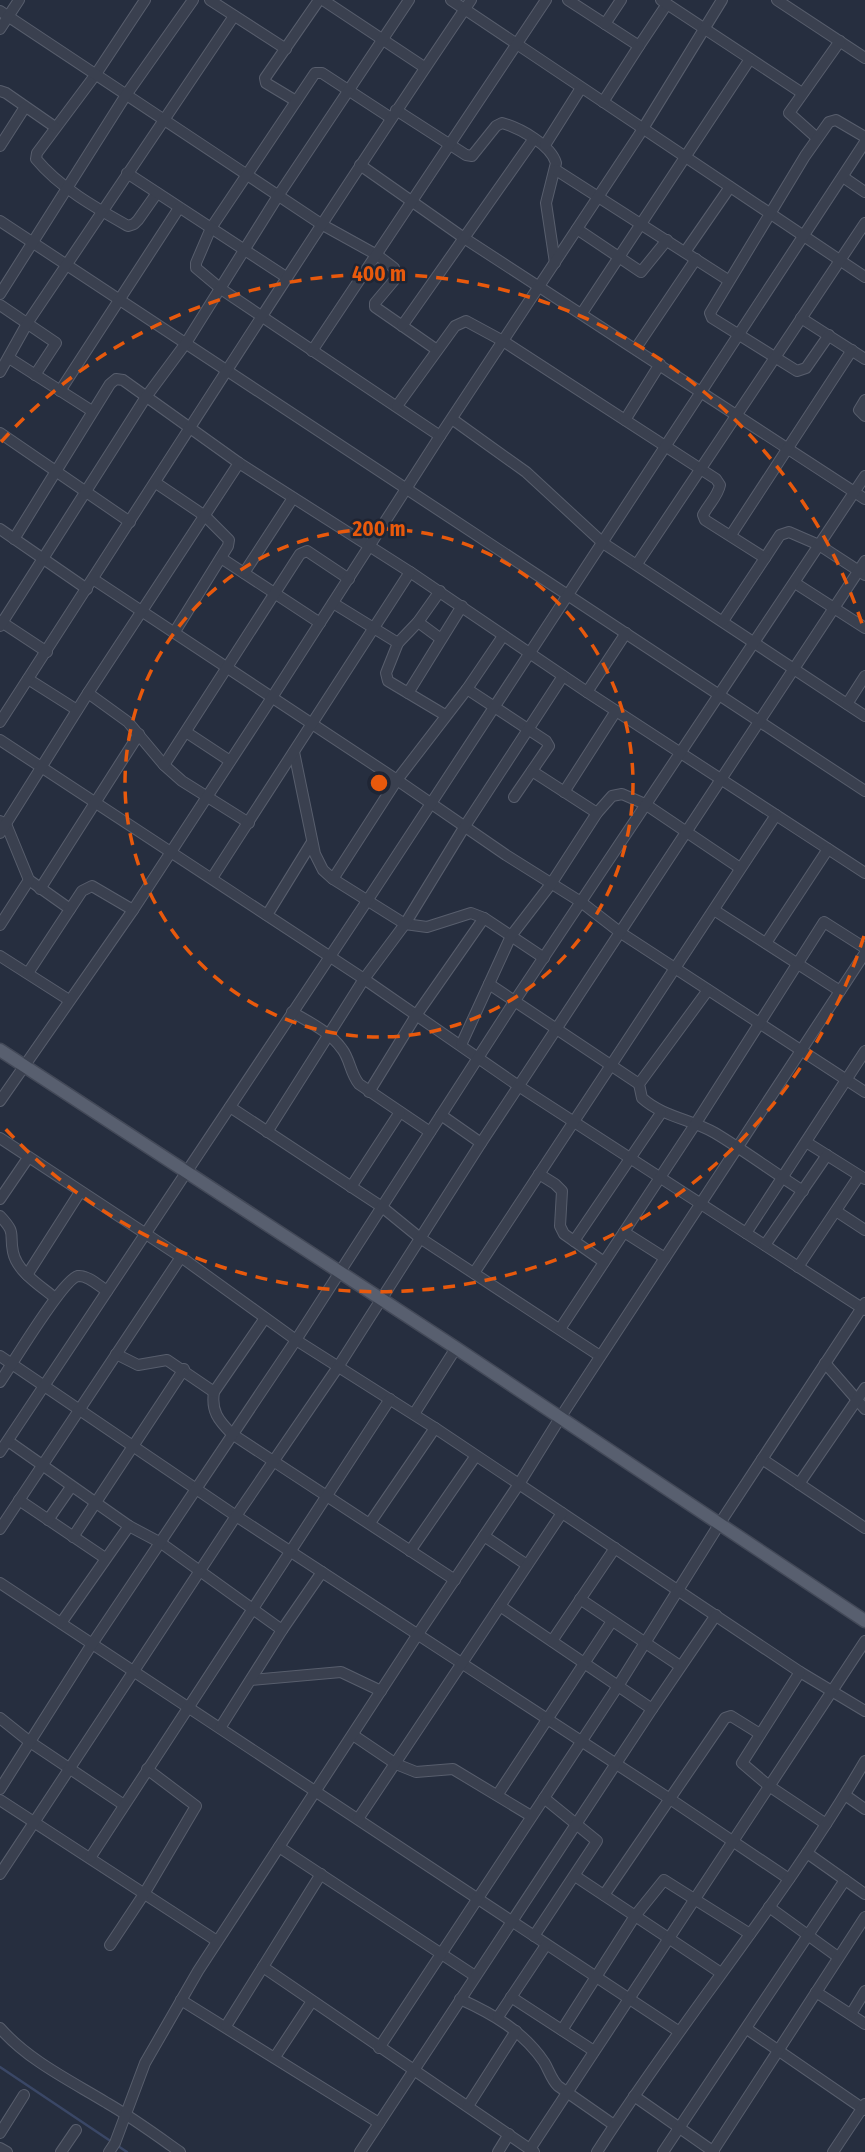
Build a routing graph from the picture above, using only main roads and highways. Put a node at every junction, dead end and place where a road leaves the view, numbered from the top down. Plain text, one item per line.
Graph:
1 (0, 1050) edge
2 (865, 1621) edge

1 - 2 main road

